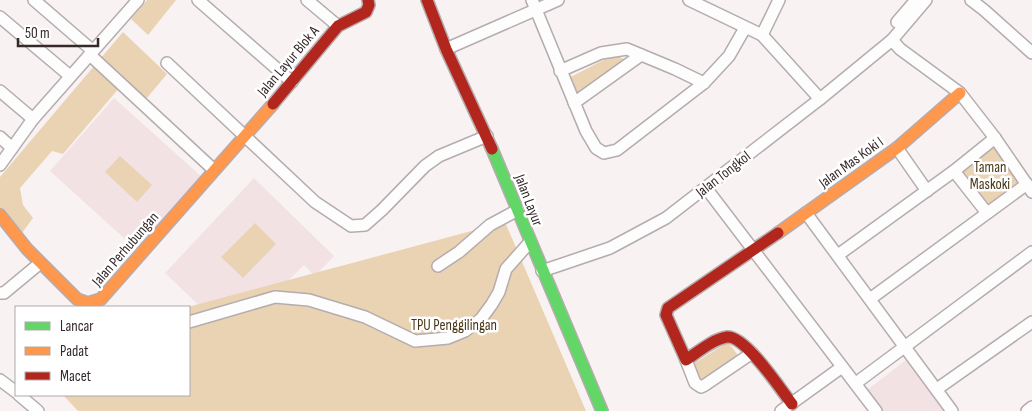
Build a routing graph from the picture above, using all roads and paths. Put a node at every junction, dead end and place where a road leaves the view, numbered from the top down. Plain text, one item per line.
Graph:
1 (34, 0) edge
2 (122, 0) edge
3 (198, 0) edge
4 (306, 0) edge
5 (368, 0) edge
6 (427, 0) edge
7 (558, 0) edge
8 (689, 0) edge
9 (779, 0) edge
10 (916, 0) edge
11 (926, 0) edge
12 (971, 0) edge
13 (135, 4) edge
14 (534, 5) edge
15 (0, 17) edge
16 (338, 26) junction
17 (745, 28) junction
18 (762, 35) junction
19 (888, 43) junction
20 (1029, 46) edge
21 (446, 49) junction
22 (91, 53) junction
23 (641, 54) junction
24 (167, 63) dead end
25 (560, 71) junction
26 (70, 76) junction
27 (292, 82) junction
28 (704, 83) junction
29 (0, 91) edge
30 (960, 94) junction
31 (820, 99) junction
32 (574, 103) junction
33 (33, 119) junction
34 (244, 135) junction
35 (487, 136) junction
36 (0, 137) edge
37 (994, 138) junction
38 (12, 148) junction
39 (897, 148) junction
40 (0, 164) edge
41 (214, 170) junction
42 (954, 171) junction
43 (706, 188) junction
44 (1029, 188) edge
45 (927, 191) junction
46 (518, 210) junction
47 (806, 213) junction
48 (987, 213) junction
49 (0, 215) edge
50 (530, 242) junction
51 (754, 249) junction
52 (1032, 252) edge
53 (838, 256) junction
54 (39, 264) junction
55 (438, 266) dead end
56 (542, 271) junction
57 (0, 293) edge
58 (870, 299) junction
59 (190, 322) edge
60 (1032, 322) edge
61 (904, 346) junction
62 (752, 353) junction
63 (686, 360) junction
64 (842, 367) junction
65 (0, 380) edge
66 (856, 384) junction
67 (937, 389) junction
68 (15, 391) edge
69 (20, 396) edge
70 (792, 404) junction
71 (1032, 407) edge
72 (38, 411) edge
73 (602, 411) edge
74 (781, 411) edge
75 (876, 411) edge
76 (952, 411) edge
77 (1026, 411) edge

1 - 22 street
2 - 13 street
3 - 27 street
4 - 16 street
5 - 16 street, Jalan Layur Blok A
6 - 21 street, Jalan Layur
7 - 14 street
8 - 17 street
9 - 18 street
10 - 19 street, Jalan Tongkol
11 - 19 street, Jalan Tongkol
12 - 20 street
13 - 22 street
14 - 21 street
14 - 25 street
15 - 26 street
16 - 27 street, Jalan Layur Blok A
17 - 18 street
17 - 28 street
18 - 31 street
19 - 30 street
19 - 31 street, Jalan Tongkol
21 - 35 street, Jalan Layur
22 - 26 street
22 - 41 street
23 - 25 street
23 - 28 street
23 - 32 street
24 - 34 street
25 - 32 street
26 - 33 street
27 - 34 street, Jalan Layur Blok A
28 - 32 street
29 - 33 street
30 - 37 street
30 - 39 street, Jalan Mas Koki I
31 - 43 street, Jalan Tongkol
33 - 38 street
34 - 35 street
34 - 41 street, Jalan Perhubungan
35 - 46 street, Jalan Layur
36 - 38 street
37 - 42 street
37 - 44 street
38 - 40 street
39 - 45 street
39 - 47 street, Jalan Mas Koki I
41 - 54 street, Jalan Perhubungan
42 - 45 street
42 - 48 street
43 - 51 street
43 - 56 street, Jalan Tongkol
44 - 48 street
45 - 53 street
46 - 50 street, Jalan Layur
46 - 55 street
47 - 51 street, Jalan Mas Koki I
47 - 53 street
48 - 58 street
49 - 54 street, Jalan Perhubungan
50 - 56 street, Jalan Layur
50 - 59 street
51 - 63 street, Jalan Mas Koki I
51 - 64 street
52 - 61 street
53 - 58 street
54 - 57 street
56 - 73 street, Jalan Layur
58 - 61 street
60 - 67 street
61 - 66 street
61 - 67 street
62 - 63 street
62 - 63 street
62 - 70 street
64 - 66 street
64 - 70 street
65 - 68 street
66 - 75 street
67 - 76 street
69 - 72 street
70 - 74 street
71 - 77 street

